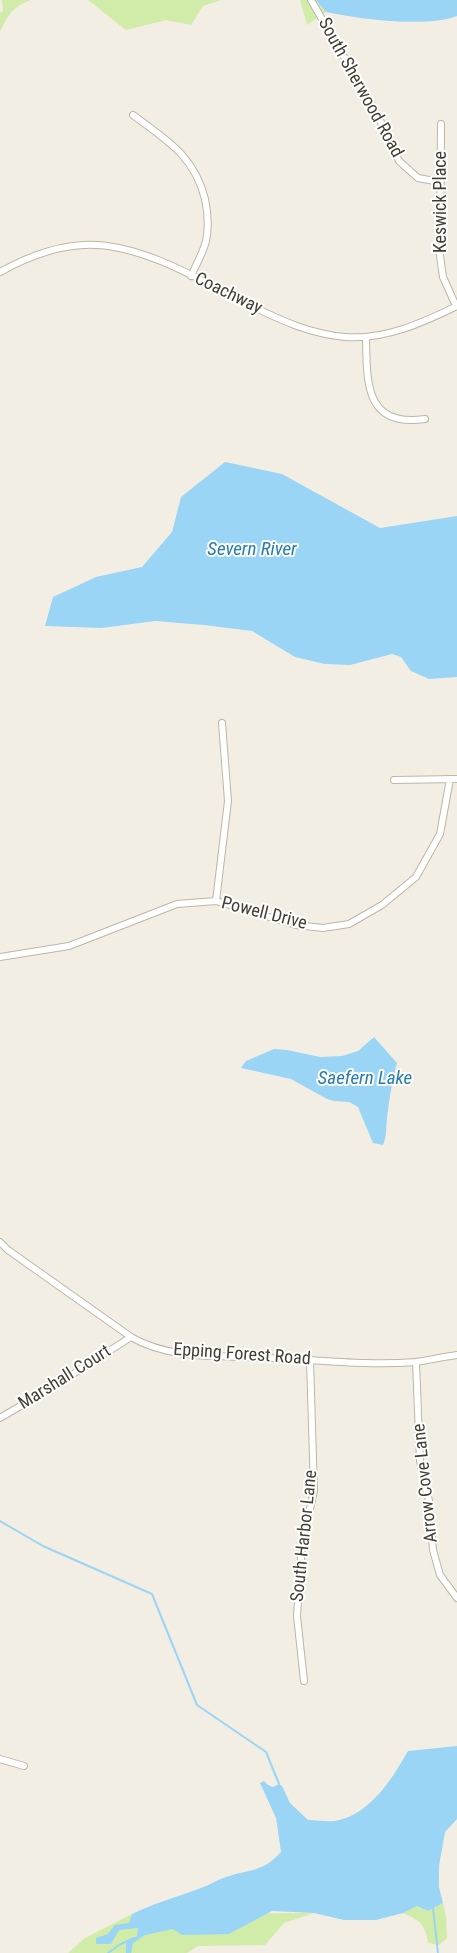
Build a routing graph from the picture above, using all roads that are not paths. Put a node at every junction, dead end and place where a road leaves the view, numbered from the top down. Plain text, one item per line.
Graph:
1 (311, 0) edge
2 (132, 114) dead end
3 (441, 124) dead end
4 (440, 182) junction
5 (0, 272) edge
6 (190, 276) junction
7 (457, 306) edge
8 (366, 337) junction
9 (425, 418) dead end
10 (222, 723) dead end
11 (453, 779) edge
12 (394, 780) dead end
13 (216, 901) junction
14 (0, 957) edge
15 (0, 1242) edge
16 (130, 1337) junction
17 (457, 1355) edge
18 (310, 1360) junction
19 (416, 1362) junction
20 (0, 1418) edge
21 (457, 1598) edge
22 (304, 1681) dead end
23 (0, 1759) edge
24 (24, 1766) dead end

1 - 4 street, South Sherwood Road
2 - 6 street
3 - 4 street, Keswick Place
4 - 7 street, Keswick Place
5 - 6 street, Coachway
6 - 8 street, Coachway
7 - 8 street, Coachway
8 - 9 street
10 - 13 street
11 - 12 street
11 - 13 street, Powell Drive
13 - 14 street, Powell Drive
15 - 16 street, Epping Forest Road
16 - 18 street, Epping Forest Road
16 - 20 street, Marshall Court
17 - 19 street, Epping Forest Road
18 - 19 street, Epping Forest Road
18 - 22 street, South Harbor Lane
19 - 21 street, Arrow Cove Lane
23 - 24 street

